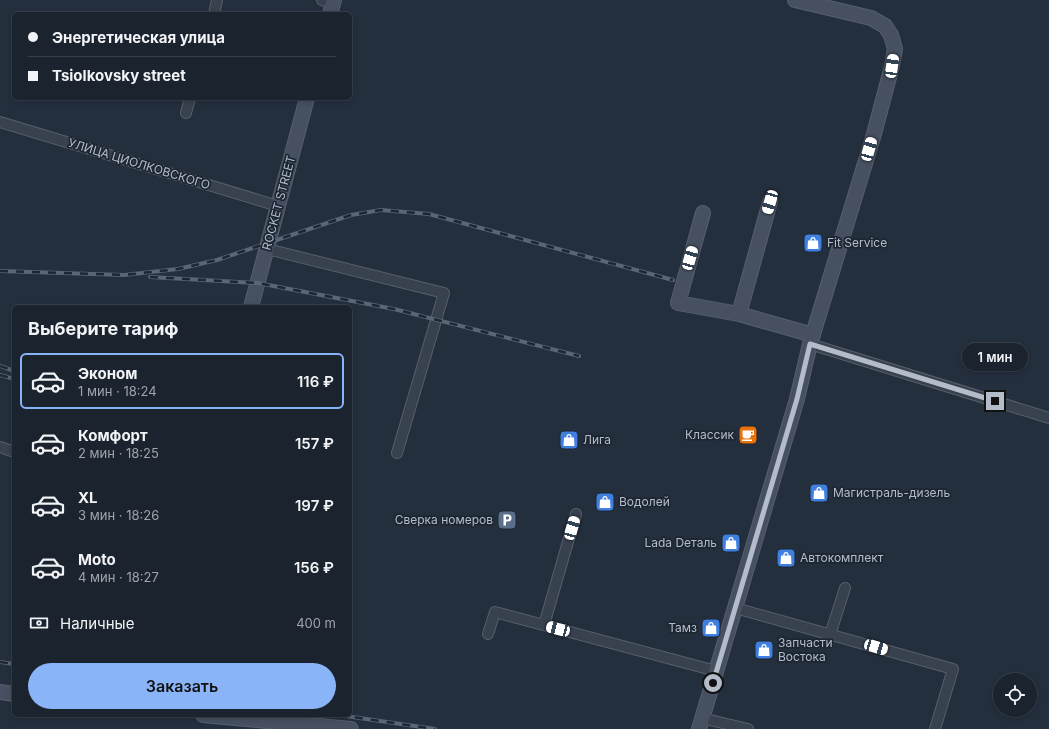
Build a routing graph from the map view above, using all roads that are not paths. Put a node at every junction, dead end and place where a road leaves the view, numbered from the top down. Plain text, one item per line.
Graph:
1 (217, 0) edge
2 (795, 0) edge
3 (214, 12) edge
4 (189, 100) edge
5 (306, 100) edge
6 (186, 113) dead end
7 (0, 122) edge
8 (770, 202) dead end
9 (278, 206) junction
10 (703, 213) dead end
11 (267, 249) junction
12 (252, 305) edge
13 (738, 314) junction
14 (812, 340) junction
15 (1049, 418) edge
16 (0, 447) edge
17 (12, 451) edge
18 (397, 453) dead end
19 (576, 514) dead end
20 (845, 588) dead end
21 (735, 608) junction
22 (544, 625) junction
23 (488, 634) dead end
24 (830, 634) junction
25 (716, 671) junction
26 (0, 692) edge
27 (12, 694) edge
28 (224, 717) edge
29 (700, 723) edge
30 (351, 729) edge
31 (748, 729) edge
32 (935, 729) edge

1 - 3 street
2 - 14 street
4 - 6 street
5 - 9 street, ROCKET STREET
7 - 9 street, УЛИЦА ЦИОЛКОВСКОГО
8 - 13 street
9 - 11 street, ROCKET STREET
10 - 13 street
11 - 12 street, ROCKET STREET
11 - 18 street
13 - 14 street
14 - 15 street
14 - 21 street
16 - 17 street
19 - 22 street
20 - 24 street
21 - 24 street
21 - 25 street
22 - 23 street
22 - 25 street
24 - 32 street
25 - 29 street
26 - 27 street
28 - 30 street
29 - 31 street

